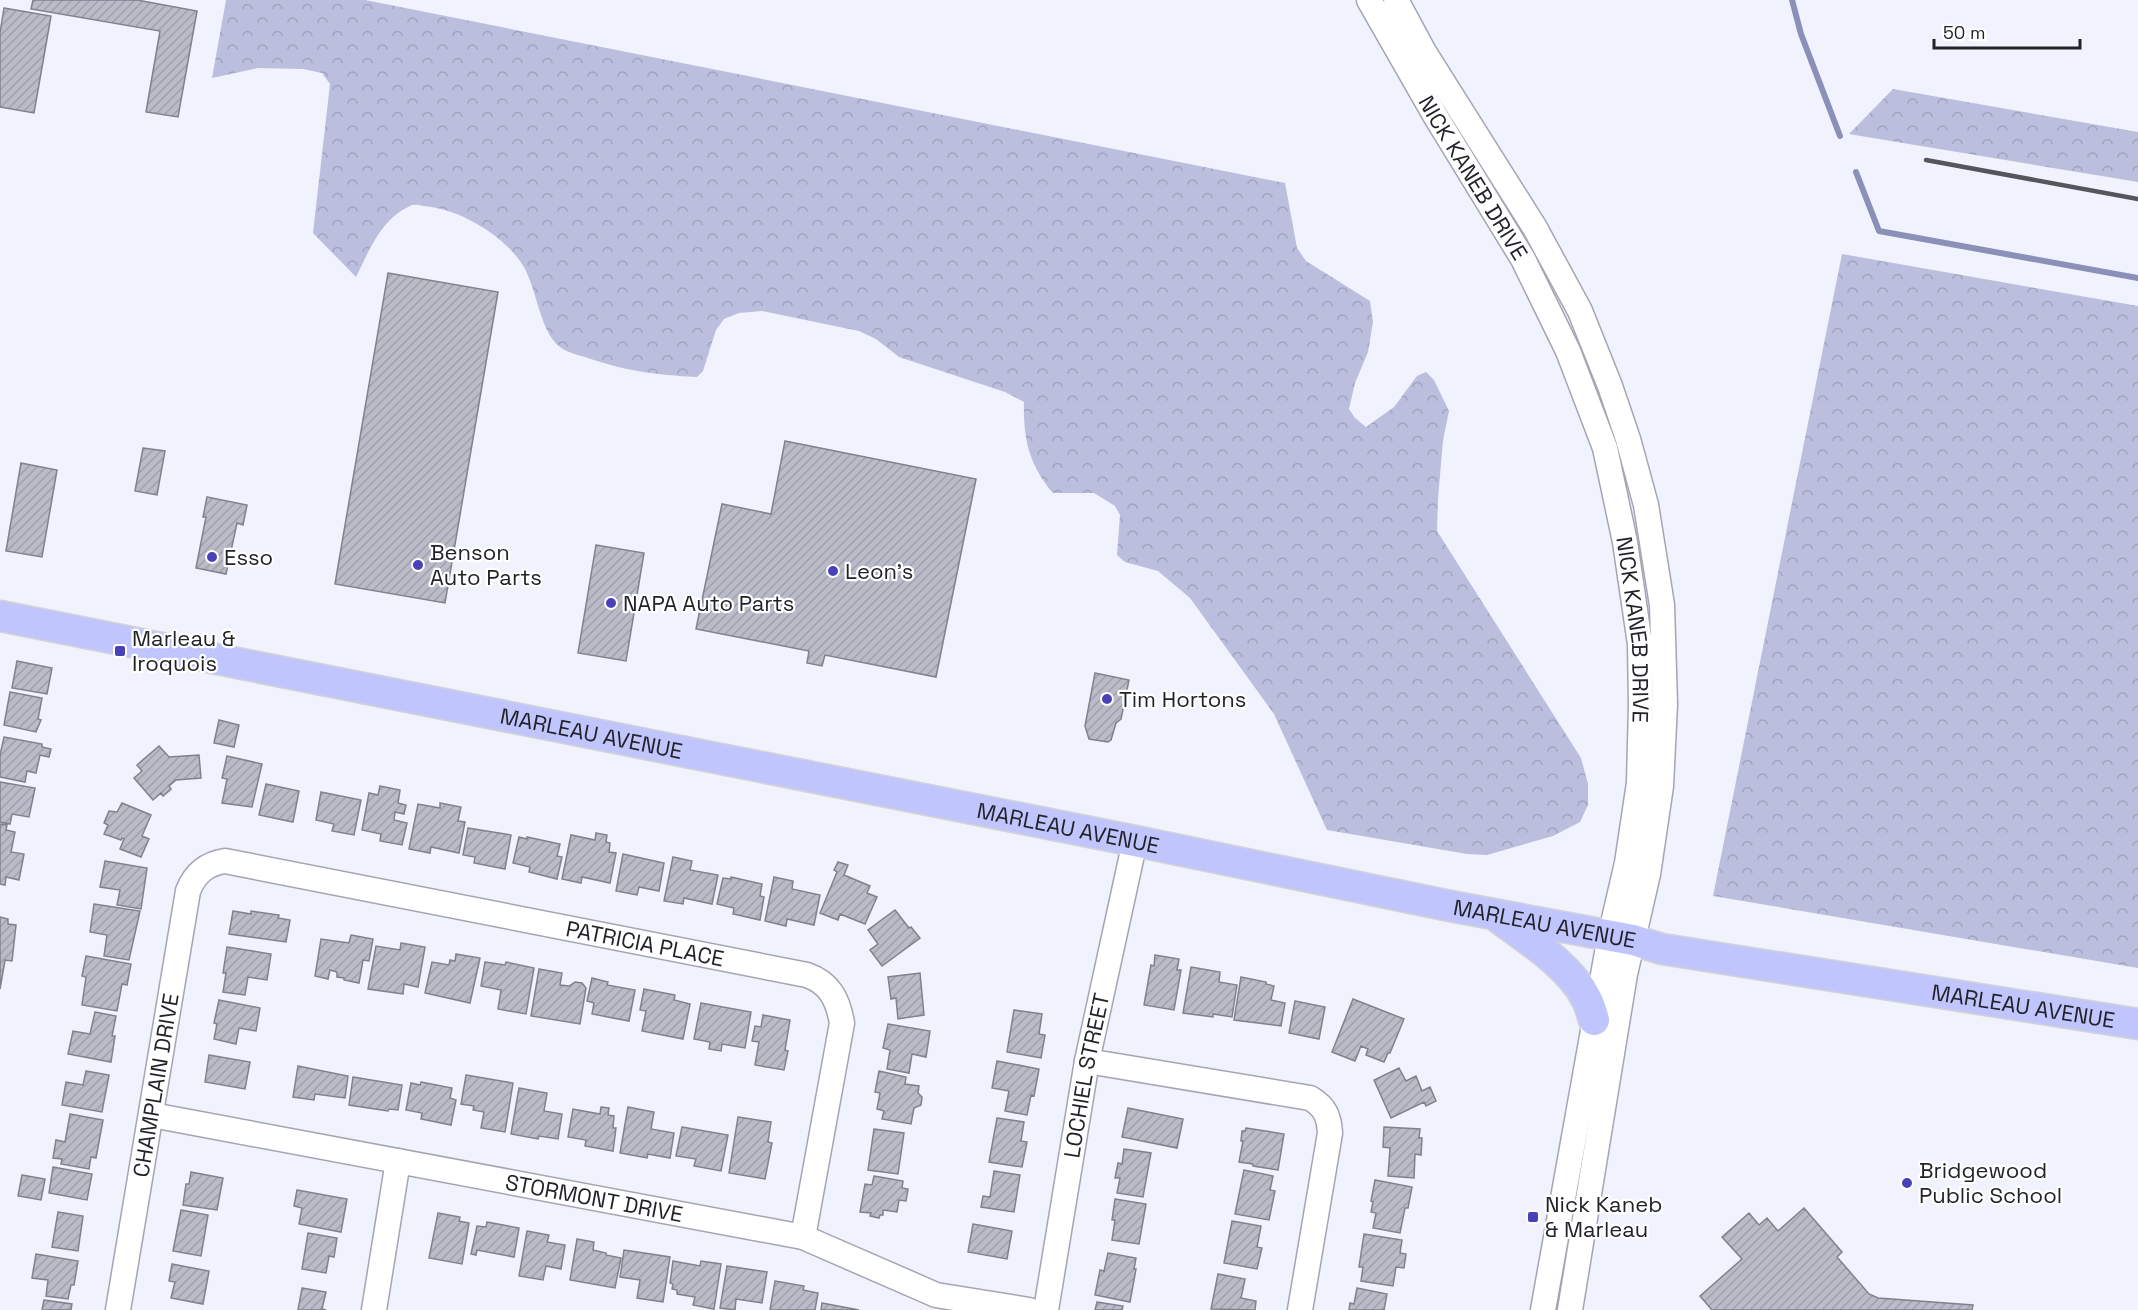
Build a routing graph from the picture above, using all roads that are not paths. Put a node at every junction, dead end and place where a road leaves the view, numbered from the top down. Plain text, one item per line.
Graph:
1 (1369, 0) edge
2 (1396, 0) edge
3 (0, 616) edge
4 (1135, 841) junction
5 (206, 866) joint
6 (1494, 915) junction
7 (1622, 938) junction
8 (1594, 1020) junction
9 (2138, 1024) edge
10 (1087, 1061) junction
11 (152, 1115) junction
12 (398, 1161) junction
13 (803, 1237) junction
14 (118, 1310) edge
15 (374, 1310) edge
16 (1029, 1310) edge
17 (1046, 1310) edge
18 (1300, 1310) edge
19 (1543, 1310) edge
20 (1570, 1310) edge

1 - 7 street, NICK KANEB DRIVE
2 - 7 street, NICK KANEB DRIVE
3 - 4 main road, MARLEAU AVENUE
4 - 6 main road, MARLEAU AVENUE
4 - 10 street, LOCHIEL STREET
5 - 11 street, CHAMPLAIN DRIVE
5 - 13 street, PATRICIA PLACE
6 - 7 main road, MARLEAU AVENUE
6 - 8 main road
7 - 8 street, NICK KANEB DRIVE
7 - 9 main road, MARLEAU AVENUE
7 - 20 street, NICK KANEB DRIVE
8 - 19 street, NICK KANEB DRIVE
10 - 17 street, LOCHIEL STREET
10 - 18 street
11 - 12 street, STORMONT DRIVE
11 - 14 street, CHAMPLAIN DRIVE
12 - 13 street, STORMONT DRIVE
12 - 15 street
13 - 16 street, STORMONT DRIVE

